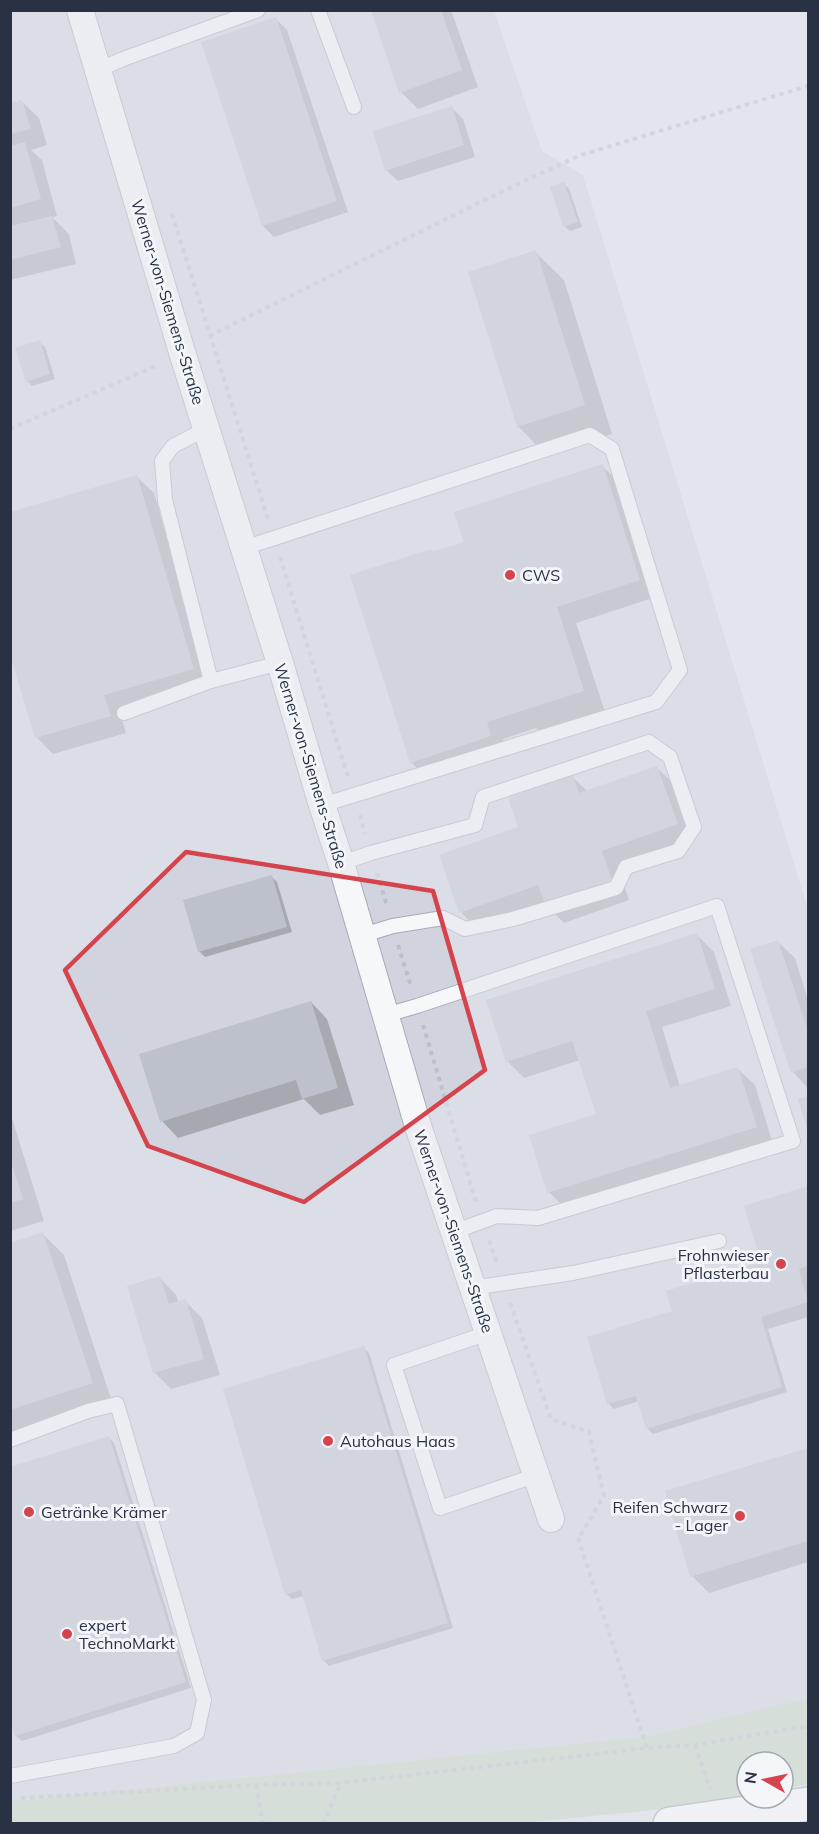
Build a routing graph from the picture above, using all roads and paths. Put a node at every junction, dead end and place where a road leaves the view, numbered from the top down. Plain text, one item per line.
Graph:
1 (80, 10) edge
2 (258, 10) edge
3 (318, 10) edge
4 (98, 70) junction
5 (808, 86) edge
6 (354, 107) dead end
7 (182, 352) junction
8 (10, 429) edge
9 (206, 429) junction
10 (244, 548) junction
11 (280, 663) junction
12 (211, 681) junction
13 (124, 713) dead end
14 (322, 805) junction
15 (341, 863) junction
16 (363, 935) junction
17 (386, 1015) junction
18 (453, 1232) junction
19 (719, 1241) dead end
20 (472, 1288) junction
21 (488, 1333) junction
22 (10, 1440) edge
23 (537, 1475) junction
24 (551, 1520) joint
25 (808, 1726) edge
26 (694, 1745) junction
27 (647, 1748) junction
28 (10, 1776) edge
29 (341, 1783) junction
30 (256, 1785) junction
31 (10, 1798) edge
32 (808, 1803) edge
33 (721, 1820) edge
34 (263, 1824) edge
35 (323, 1824) edge
36 (670, 1824) edge

1 - 4 street, Werner-von-Siemens-Straße
2 - 4 lane
3 - 6 lane
4 - 7 street, Werner-von-Siemens-Straße
5 - 7 path
7 - 8 path
7 - 9 street, Werner-von-Siemens-Straße
9 - 10 street, Werner-von-Siemens-Straße
9 - 12 lane
10 - 11 street, Werner-von-Siemens-Straße
10 - 14 lane
11 - 12 lane
11 - 14 street, Werner-von-Siemens-Straße
12 - 13 lane
14 - 15 street, Werner-von-Siemens-Straße
15 - 16 street, Werner-von-Siemens-Straße
15 - 16 lane
16 - 17 street, Werner-von-Siemens-Straße
17 - 18 street, Werner-von-Siemens-Straße
17 - 18 lane
18 - 20 street, Werner-von-Siemens-Straße
19 - 20 lane
20 - 21 street, Werner-von-Siemens-Straße
21 - 23 street, Werner-von-Siemens-Straße
21 - 23 lane
22 - 28 lane
23 - 24 street, Werner-von-Siemens-Straße
24 - 27 path
25 - 26 path
26 - 27 path
26 - 33 path
27 - 29 path
29 - 30 path
29 - 35 path
30 - 31 path
30 - 34 path
32 - 33 main road
33 - 36 main road

